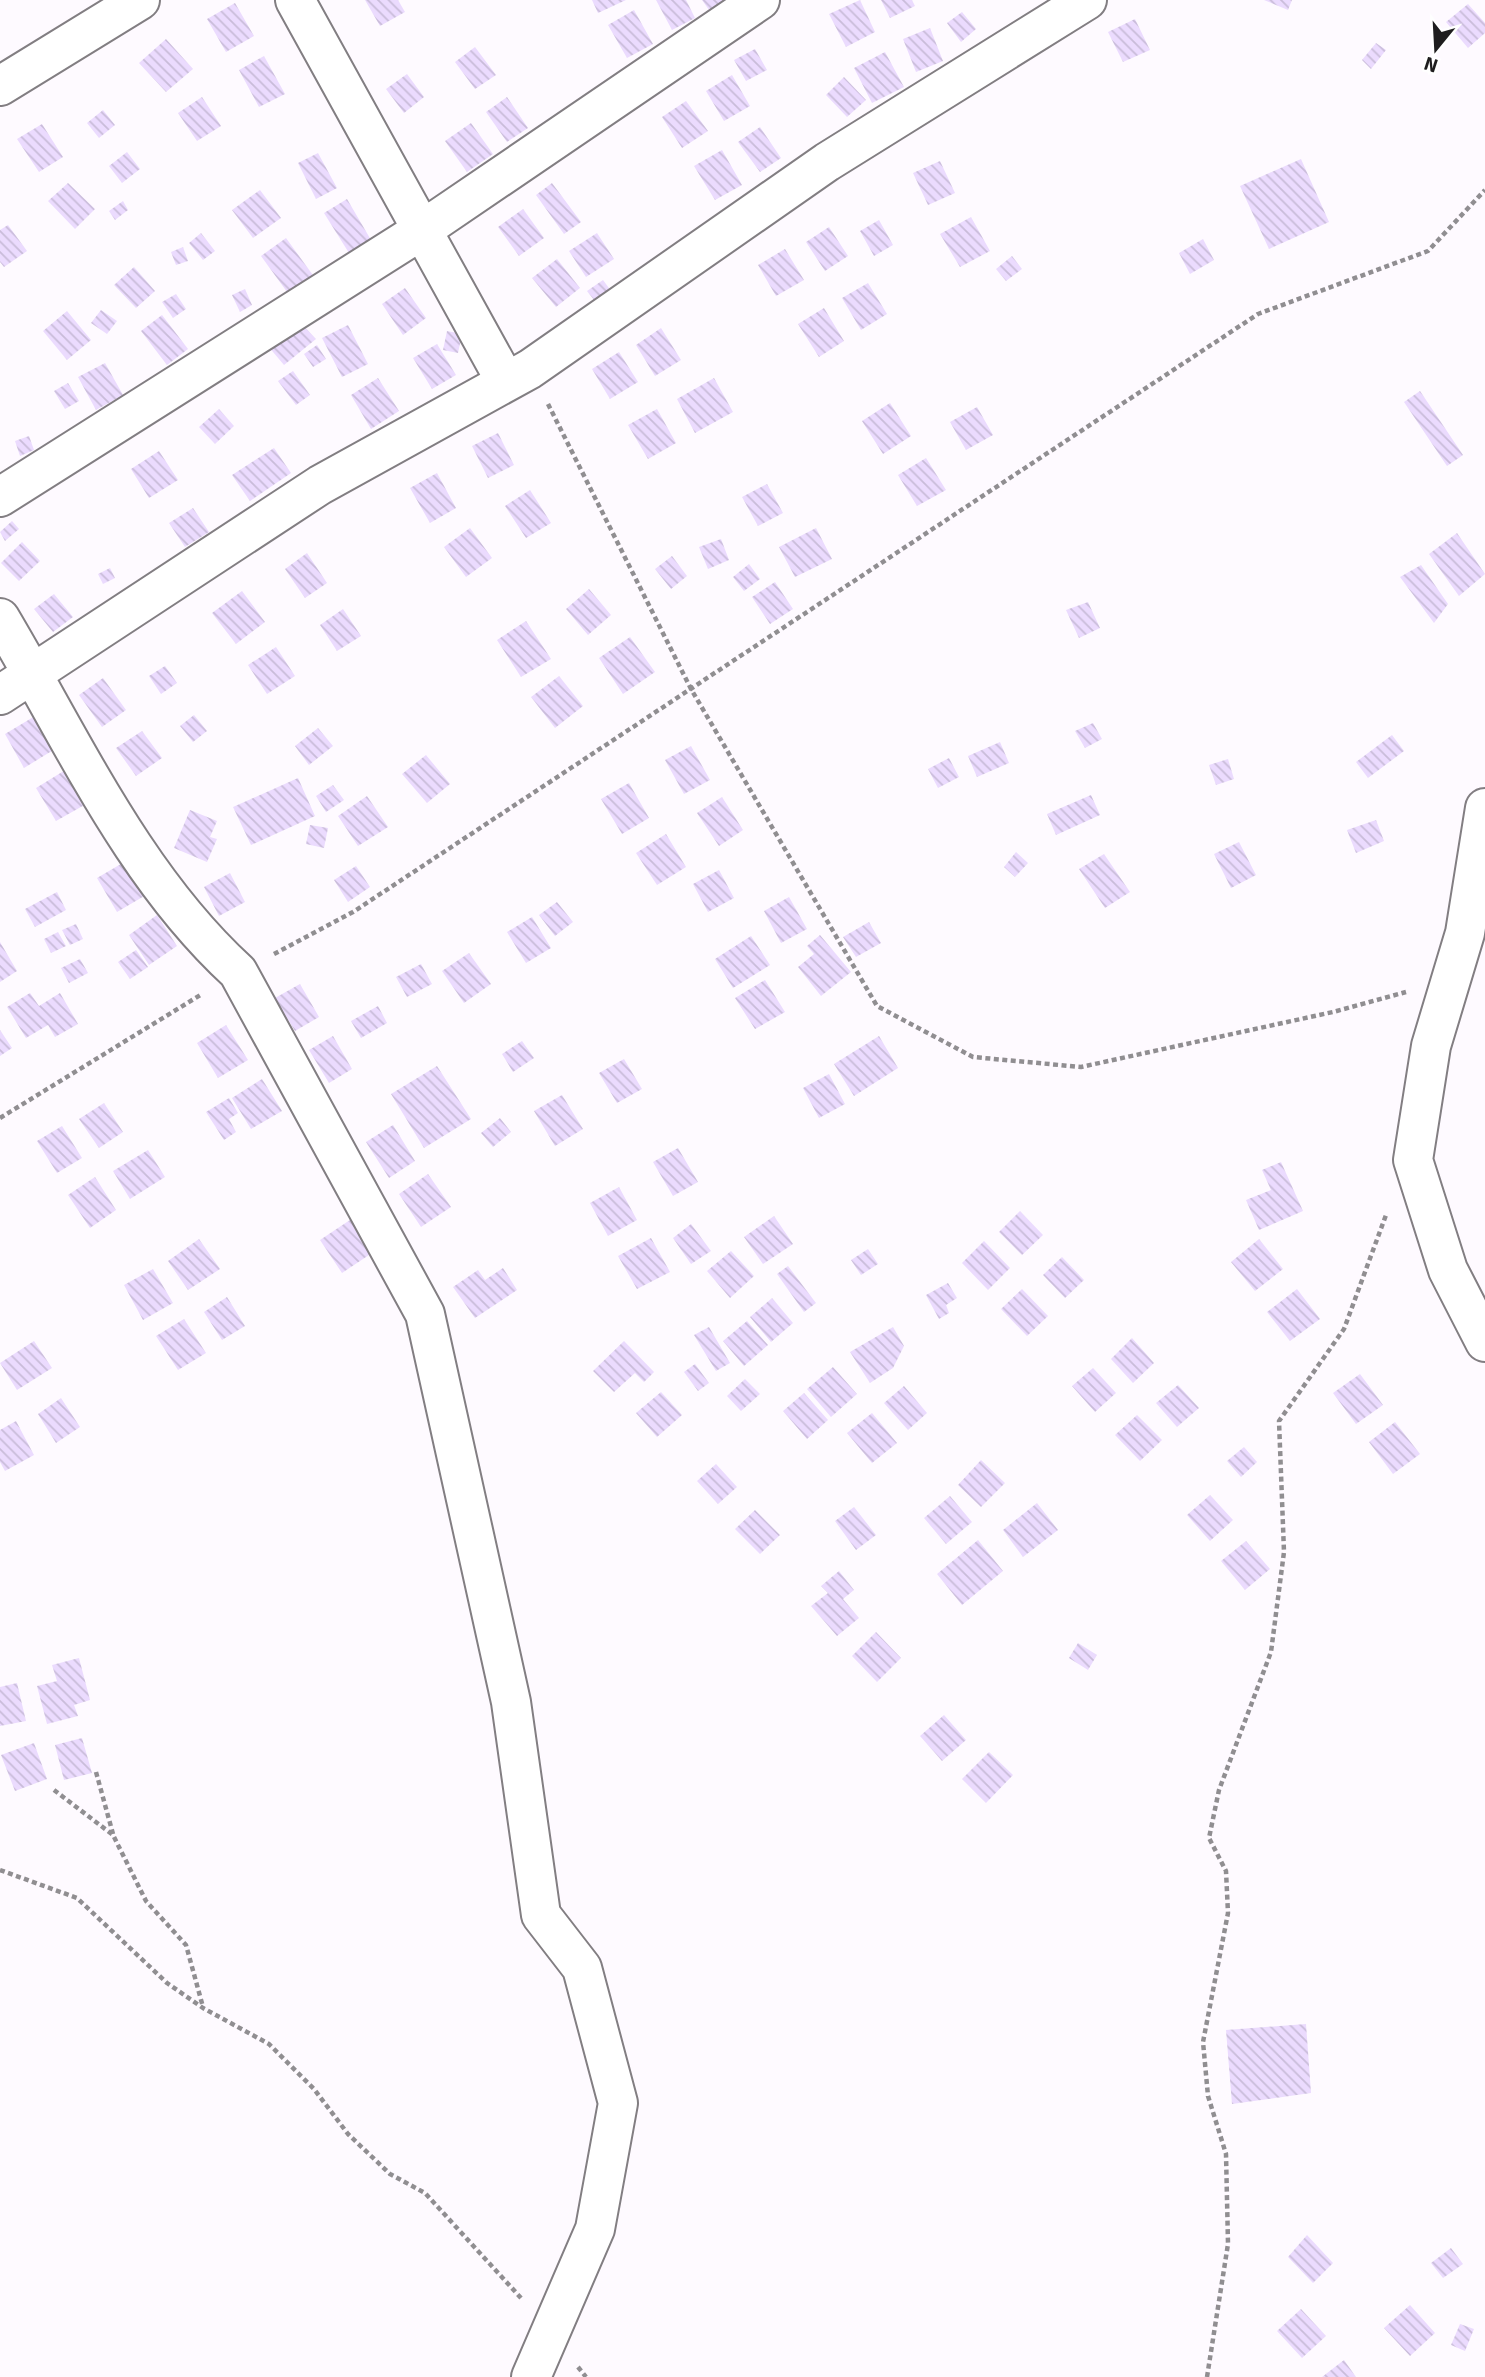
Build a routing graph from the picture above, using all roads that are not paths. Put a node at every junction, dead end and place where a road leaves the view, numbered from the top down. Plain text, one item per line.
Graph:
1 (140, 0) edge
2 (295, 0) edge
3 (760, 0) edge
4 (1087, 0) edge
5 (0, 86) edge
6 (422, 230) junction
7 (518, 375) junction
8 (0, 497) edge
9 (0, 618) edge
10 (33, 674) junction
11 (0, 695) edge
12 (1485, 808) edge
13 (1485, 1342) edge
14 (531, 2377) edge

1 - 5 street
2 - 6 street
3 - 6 street
4 - 7 street
6 - 7 street
6 - 8 street
7 - 10 street
9 - 10 street
10 - 11 street
10 - 14 street
12 - 13 street

